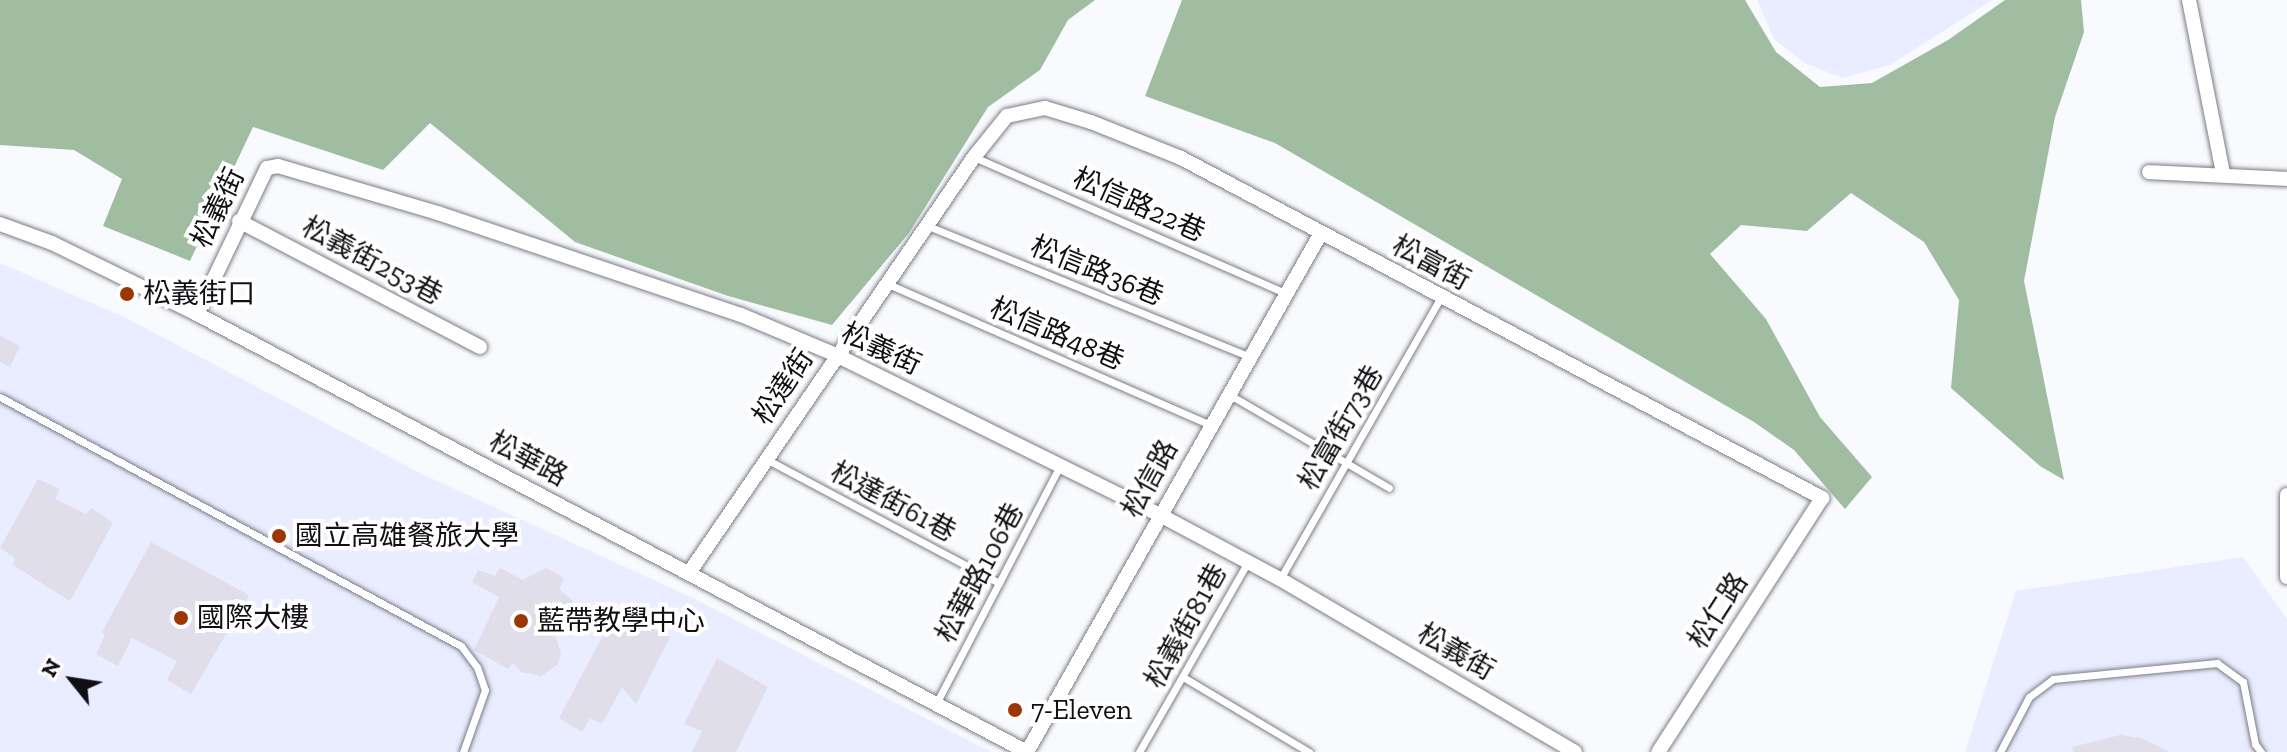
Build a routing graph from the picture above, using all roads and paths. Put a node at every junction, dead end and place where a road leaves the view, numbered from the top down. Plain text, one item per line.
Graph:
1 (2189, 0) edge
2 (1007, 116) joint
3 (974, 157) junction
4 (2149, 172) dead end
5 (2223, 174) junction
6 (2287, 179) edge
7 (239, 221) junction
8 (0, 224) edge
9 (926, 225) junction
10 (1321, 233) junction
11 (886, 284) junction
12 (1287, 294) junction
13 (1440, 298) junction
14 (197, 314) junction
15 (480, 347) dead end
16 (836, 355) junction
17 (1251, 358) junction
18 (1230, 395) junction
19 (0, 397) edge
20 (1211, 425) junction
21 (766, 459) junction
22 (1346, 463) junction
23 (1061, 464) junction
24 (1389, 488) dead end
25 (2287, 495) edge
26 (1822, 498) joint
27 (1160, 515) junction
28 (1248, 562) junction
29 (689, 573) junction
30 (2287, 577) edge
31 (1280, 579) junction
32 (999, 583) junction
33 (1183, 677) junction
34 (937, 702) junction
35 (463, 752) edge
36 (1027, 752) edge
37 (1139, 752) edge
38 (1309, 752) edge
39 (1575, 752) edge
40 (1658, 752) edge
41 (2000, 752) edge
42 (2261, 752) edge

1 - 5 street
2 - 3 street, 松達街
2 - 10 street, 松富街
3 - 9 street, 松達街
3 - 12 lane, 松信路22巷
4 - 5 street
5 - 6 street
7 - 14 street, 松義街
7 - 15 street, 松義街253巷
7 - 16 street, 松義街
8 - 14 street, 松華路
9 - 11 street, 松達街
9 - 17 lane, 松信路36巷
10 - 12 street, 松信路
10 - 13 street, 松富街
11 - 16 street, 松達街
11 - 20 lane, 松信路48巷
12 - 17 street, 松信路
13 - 22 lane, 松富街73巷
13 - 26 street, 松富街
14 - 29 street, 松華路
16 - 21 street, 松達街
16 - 23 street, 松義街
17 - 18 street, 松信路
18 - 20 street, 松信路
18 - 22 lane
19 - 35 lane
20 - 27 street, 松信路
21 - 29 street, 松達街
21 - 32 lane, 松達街61巷
22 - 24 lane
22 - 31 lane, 松富街73巷
23 - 27 street, 松義街
23 - 32 lane, 松華路106巷
25 - 30 street
26 - 40 street, 松仁路
27 - 28 street, 松義街
27 - 36 street, 松信路
28 - 31 street, 松義街
28 - 33 lane, 松義街81巷
29 - 34 street, 松華路
31 - 39 street, 松義街
32 - 34 lane, 松華路106巷
33 - 37 lane, 松義街81巷
33 - 38 lane
34 - 36 street, 松華路
41 - 42 lane

